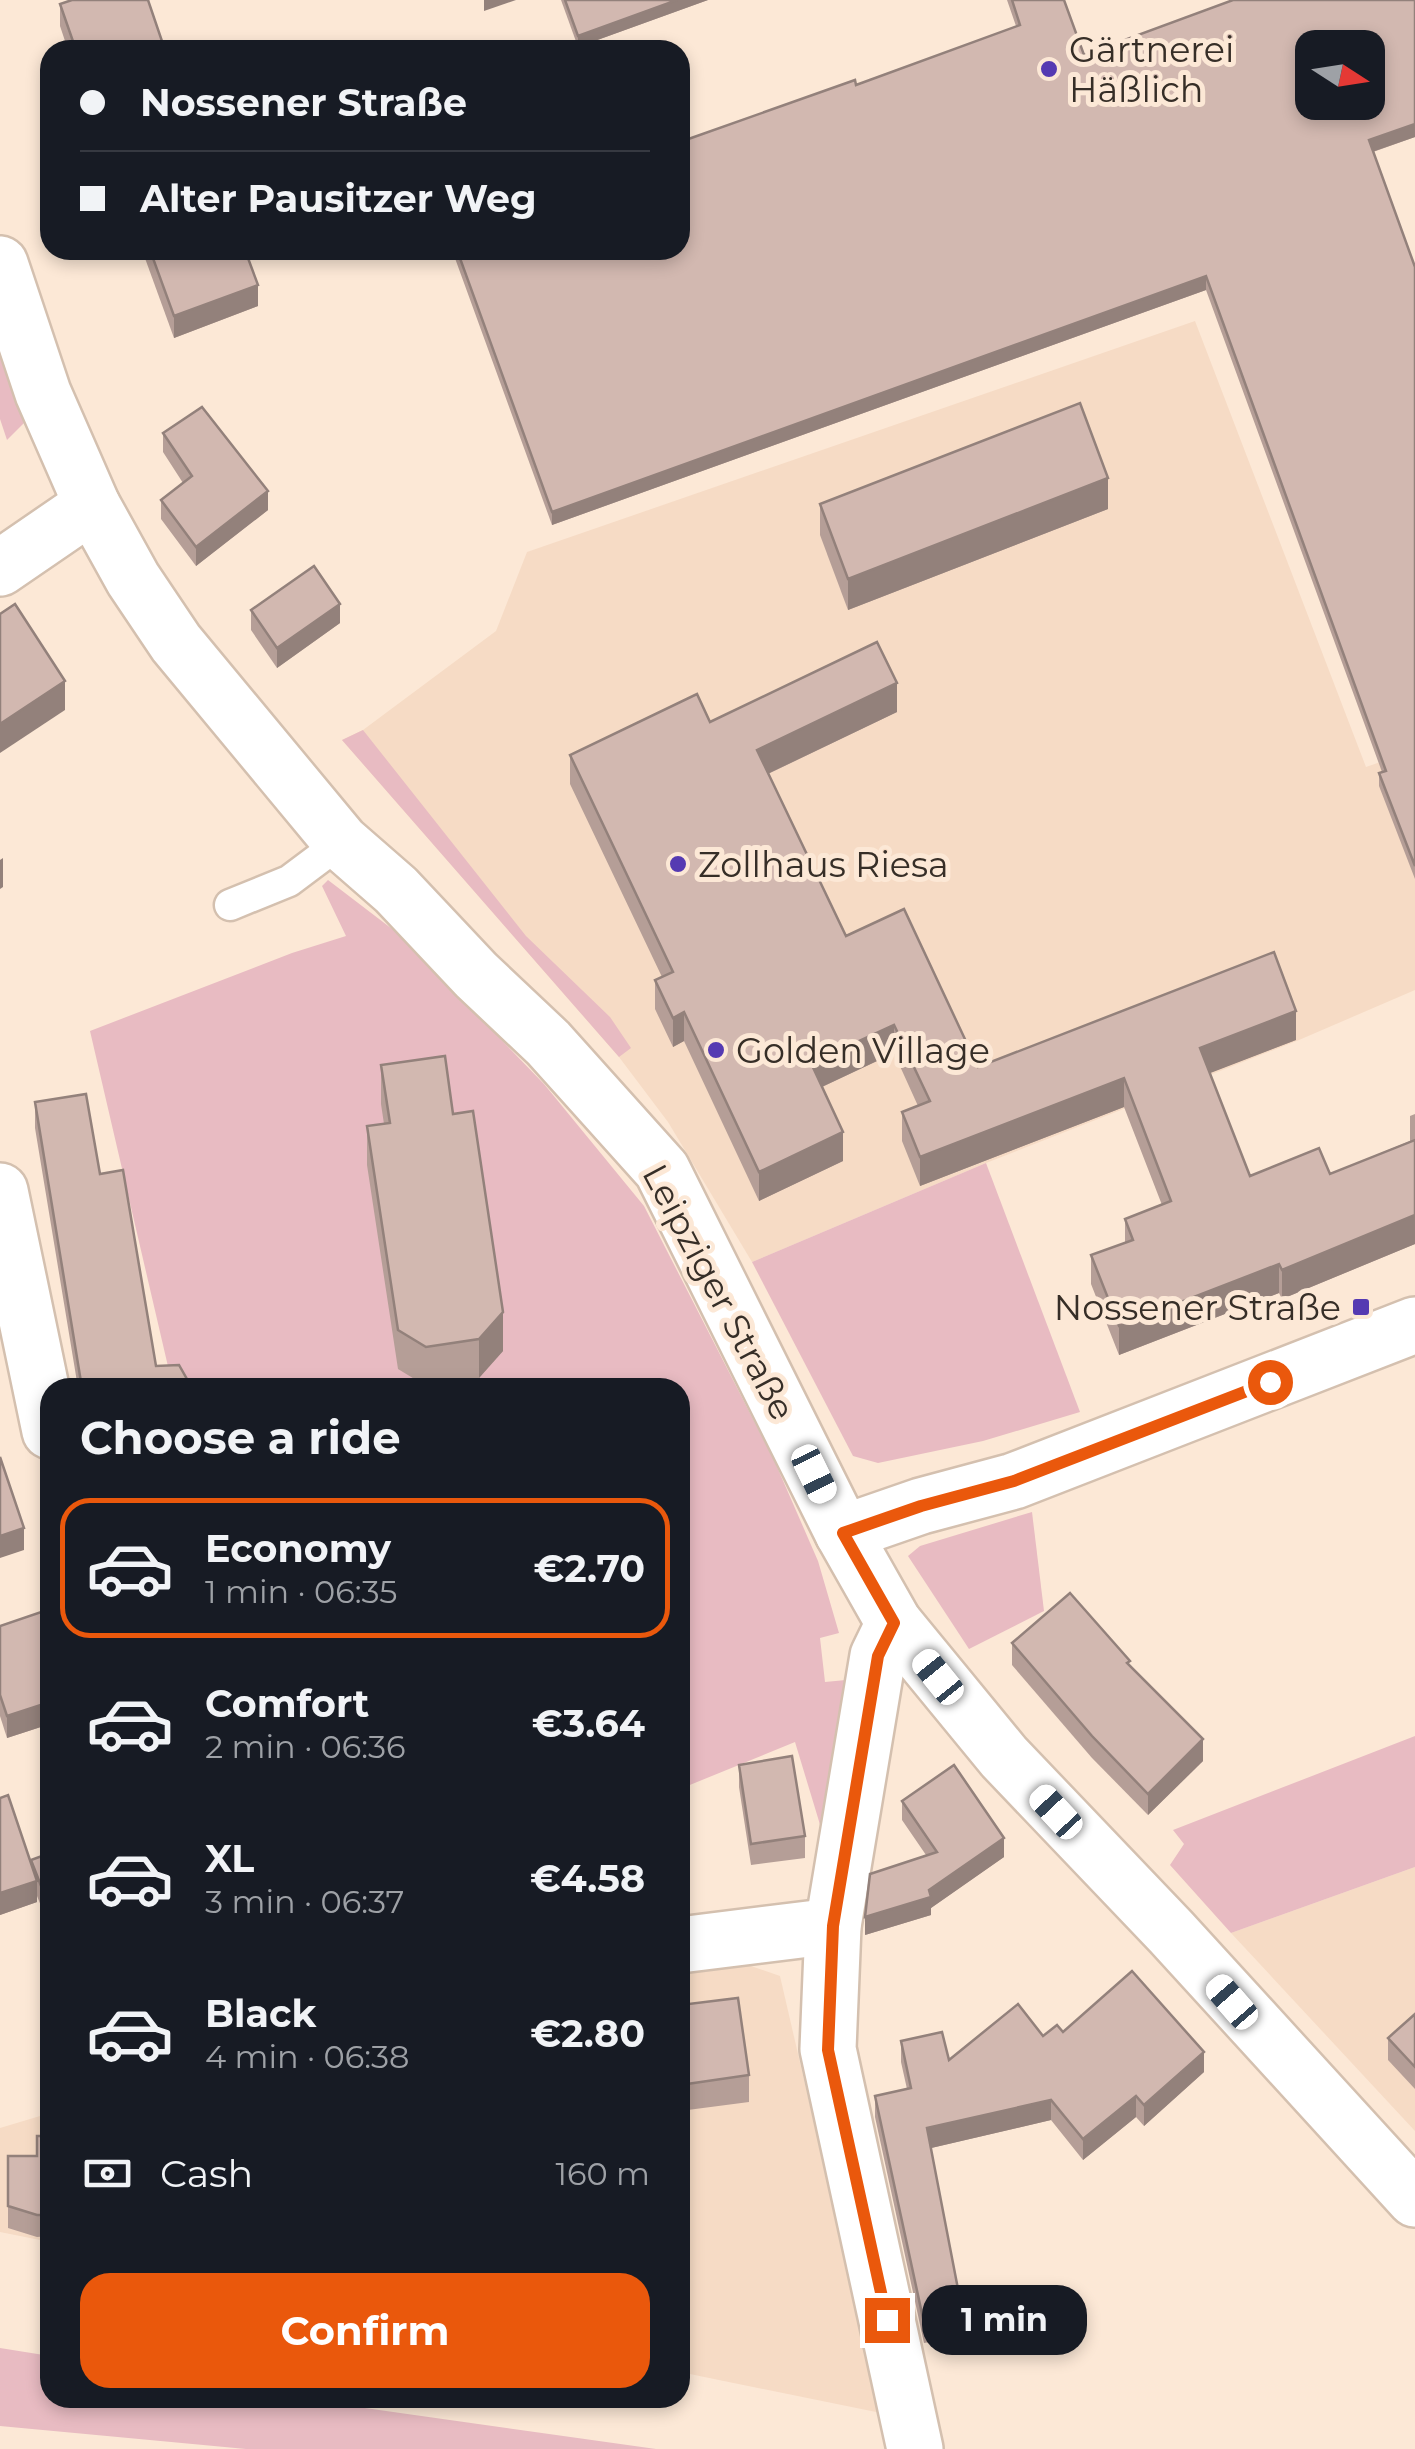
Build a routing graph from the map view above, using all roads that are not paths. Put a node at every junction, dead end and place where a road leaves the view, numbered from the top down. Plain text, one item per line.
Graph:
1 (0, 264) edge
2 (92, 504) junction
3 (0, 568) edge
4 (341, 842) junction
5 (230, 904) dead end
6 (0, 1191) edge
7 (1415, 1325) edge
8 (40, 1396) edge
9 (843, 1533) junction
10 (894, 1623) junction
11 (833, 1926) junction
12 (690, 1944) edge
13 (1415, 2199) edge
14 (916, 2449) edge

1 - 2 street, Leipziger Straße
2 - 3 street
2 - 4 street, Leipziger Straße
4 - 5 lane
4 - 9 street, Leipziger Straße
6 - 8 street
7 - 9 street
9 - 10 street, Leipziger Straße
10 - 11 street
10 - 13 street, Leipziger Straße
11 - 12 street
11 - 14 street

